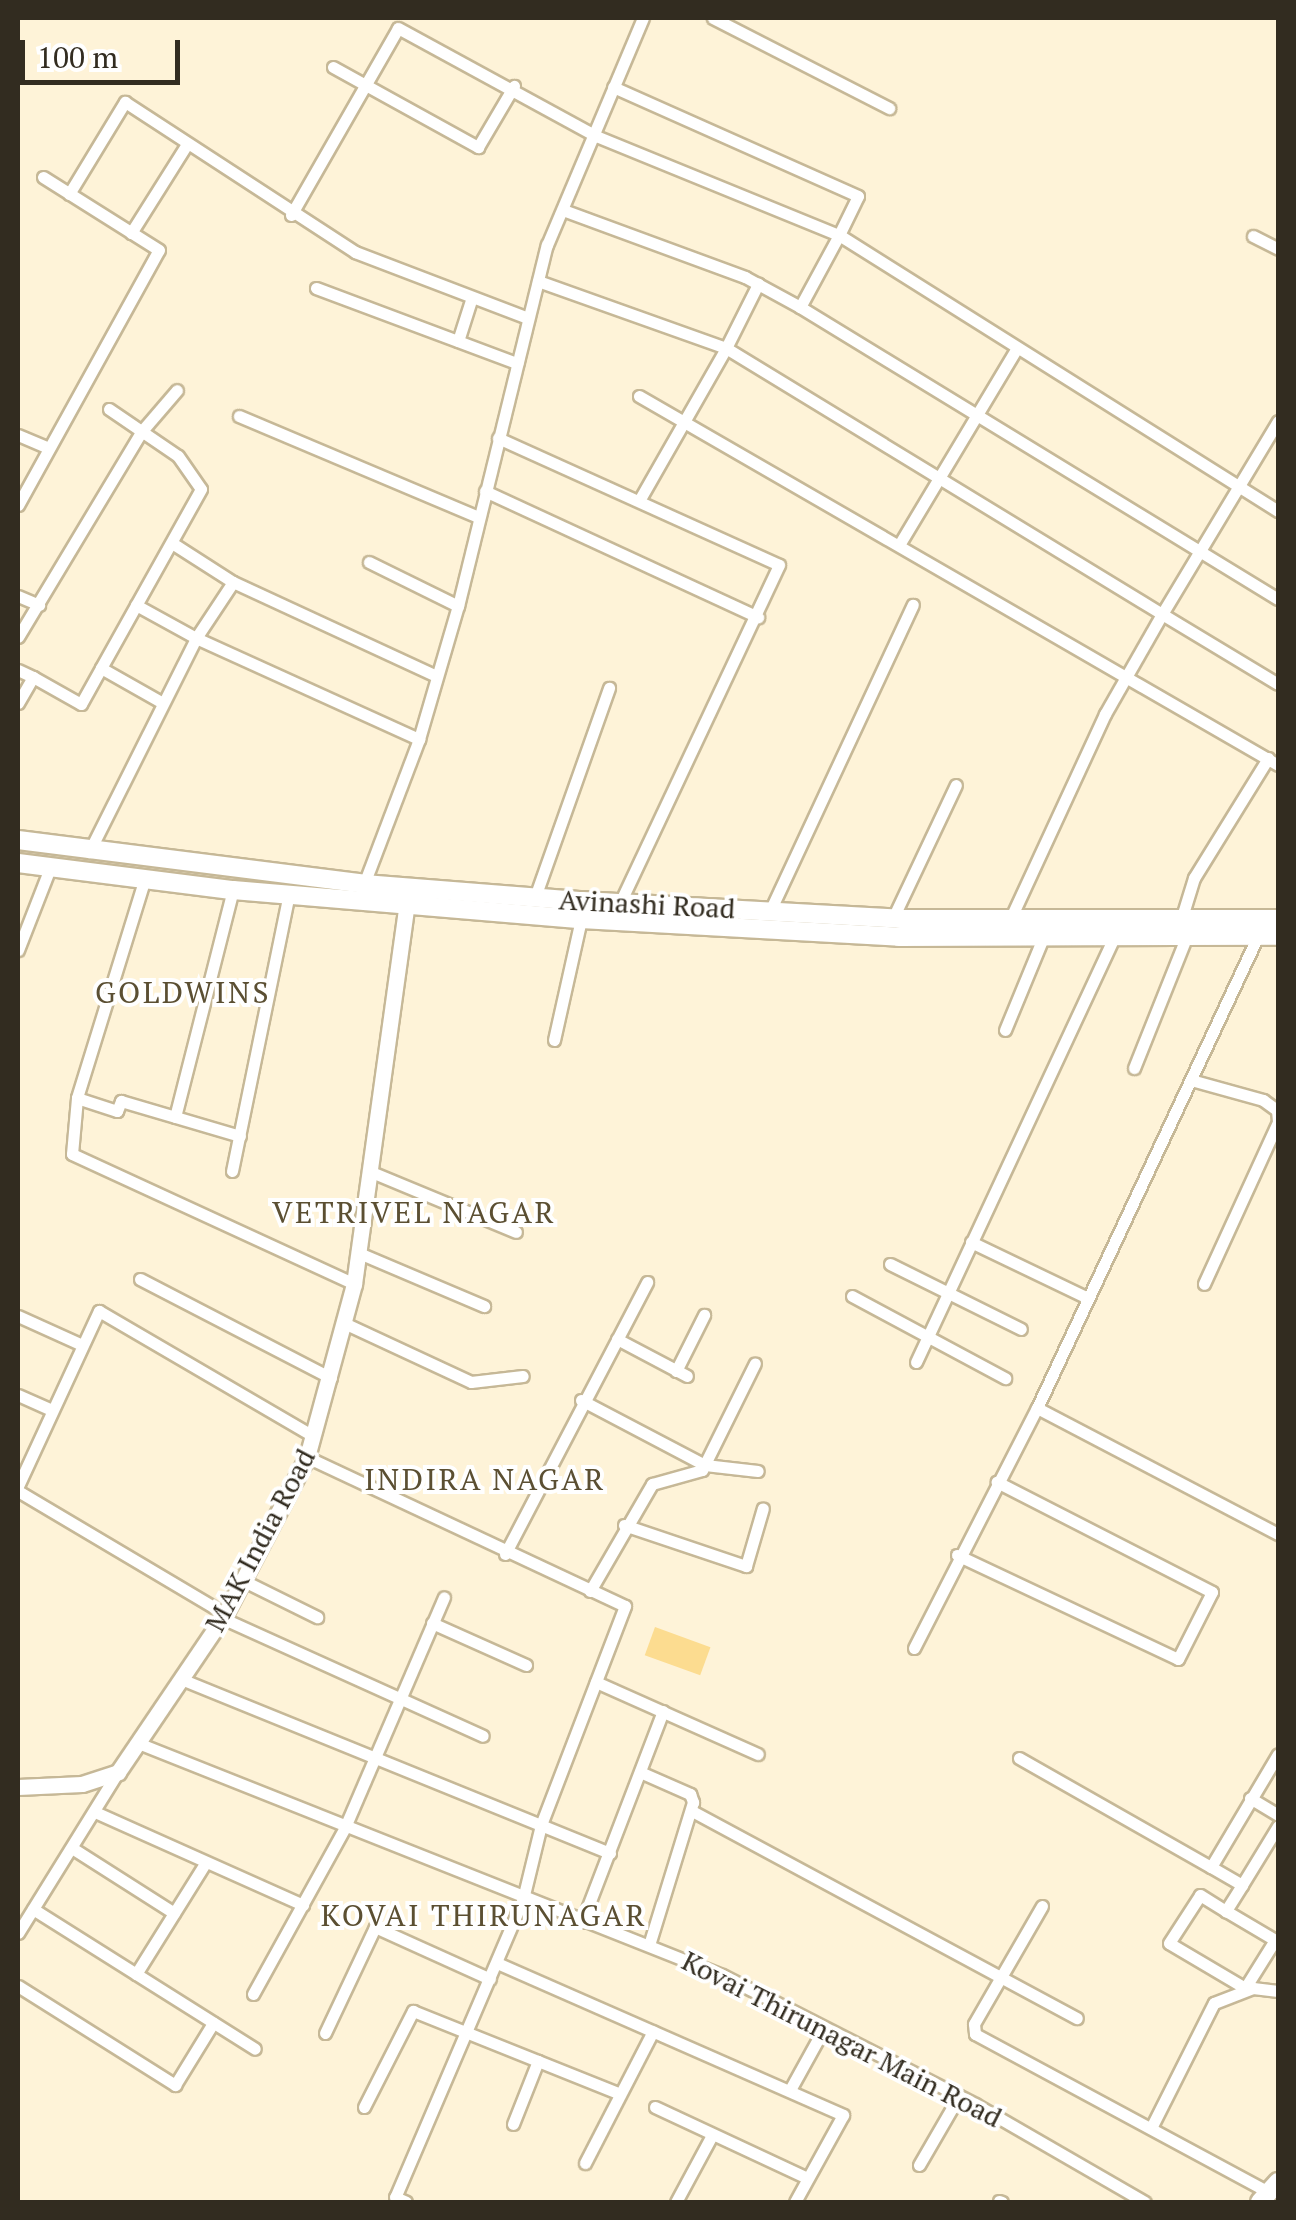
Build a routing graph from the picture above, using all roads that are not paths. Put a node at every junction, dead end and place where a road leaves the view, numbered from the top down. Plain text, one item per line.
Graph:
1 (643, 18) edge
2 (713, 18) edge
3 (333, 67) dead end
4 (363, 85) junction
5 (514, 86) junction
6 (613, 88) junction
7 (888, 108) dead end
8 (596, 136) junction
9 (187, 144) junction
10 (43, 177) dead end
11 (69, 194) junction
12 (563, 210) junction
13 (291, 216) junction
14 (131, 233) junction
15 (838, 235) junction
16 (1254, 236) dead end
17 (1278, 250) edge
18 (538, 282) junction
19 (758, 284) junction
20 (316, 288) dead end
21 (472, 297) junction
22 (800, 307) junction
23 (528, 318) junction
24 (458, 341) junction
25 (726, 348) junction
26 (1015, 351) junction
27 (517, 363) junction
28 (177, 390) dead end
29 (639, 396) dead end
30 (109, 409) dead end
31 (238, 416) dead end
32 (976, 416) junction
33 (688, 421) junction
34 (1276, 430) edge
35 (142, 432) junction
36 (18, 435) edge
37 (498, 438) junction
38 (48, 448) junction
39 (938, 478) junction
40 (1240, 487) junction
41 (485, 491) junction
42 (640, 499) junction
43 (18, 505) edge
44 (1278, 512) edge
45 (478, 516) junction
46 (172, 543) junction
47 (899, 544) junction
48 (1202, 551) junction
49 (369, 562) dead end
50 (233, 582) junction
51 (18, 596) edge
52 (1278, 599) edge
53 (136, 604) junction
54 (39, 605) junction
55 (912, 605) dead end
56 (458, 606) junction
57 (1162, 614) junction
58 (758, 617) junction
59 (18, 637) edge
60 (196, 638) junction
61 (101, 668) junction
62 (18, 670) edge
63 (436, 676) junction
64 (1127, 676) junction
65 (33, 677) junction
66 (1278, 684) edge
67 (609, 688) dead end
68 (161, 702) junction
69 (18, 703) edge
70 (419, 739) junction
71 (1273, 762) edge
72 (956, 785) dead end
73 (18, 840) edge
74 (90, 852) junction
75 (18, 862) edge
76 (50, 868) junction
77 (145, 878) junction
78 (364, 884) junction
79 (410, 886) junction
80 (232, 890) junction
81 (289, 894) junction
82 (534, 897) junction
83 (621, 901) junction
84 (407, 908) junction
85 (770, 911) junction
86 (1011, 917) junction
87 (892, 918) junction
88 (581, 919) junction
89 (1278, 919) edge
90 (1184, 929) junction
91 (1278, 936) edge
92 (1043, 938) junction
93 (1114, 938) junction
94 (1256, 938) junction
95 (18, 950) edge
96 (1004, 1030) dead end
97 (554, 1040) dead end
98 (1134, 1068) dead end
99 (1191, 1080) junction
100 (77, 1098) junction
101 (175, 1117) junction
102 (240, 1136) junction
103 (232, 1170) dead end
104 (369, 1171) junction
105 (516, 1232) dead end
106 (972, 1242) junction
107 (358, 1252) junction
108 (890, 1264) dead end
109 (140, 1279) dead end
110 (647, 1282) dead end
111 (354, 1284) junction
112 (1204, 1284) dead end
113 (949, 1293) junction
114 (852, 1296) dead end
115 (1088, 1298) junction
116 (484, 1306) dead end
117 (704, 1315) dead end
118 (18, 1316) edge
119 (344, 1323) junction
120 (1020, 1328) dead end
121 (928, 1335) junction
122 (617, 1339) junction
123 (80, 1344) junction
124 (916, 1362) dead end
125 (755, 1364) dead end
126 (523, 1376) dead end
127 (331, 1378) junction
128 (1004, 1378) dead end
129 (18, 1395) edge
130 (581, 1400) junction
131 (1037, 1408) junction
132 (51, 1410) junction
133 (313, 1436) junction
134 (307, 1457) junction
135 (705, 1465) junction
136 (758, 1471) dead end
137 (997, 1482) junction
138 (18, 1489) edge
139 (763, 1508) dead end
140 (624, 1525) junction
141 (1278, 1534) edge
142 (505, 1554) junction
143 (957, 1555) junction
144 (242, 1580) junction
145 (590, 1591) junction
146 (444, 1598) dead end
147 (224, 1616) junction
148 (316, 1618) dead end
149 (432, 1624) junction
150 (914, 1648) dead end
151 (526, 1665) dead end
152 (181, 1679) junction
153 (596, 1682) junction
154 (397, 1697) junction
155 (663, 1711) junction
156 (484, 1736) dead end
157 (138, 1743) junction
158 (758, 1754) dead end
159 (1278, 1754) edge
160 (370, 1756) junction
161 (1019, 1758) dead end
162 (118, 1772) junction
163 (640, 1772) junction
164 (18, 1788) edge
165 (1250, 1798) junction
166 (692, 1811) junction
167 (94, 1812) junction
168 (1278, 1814) edge
169 (541, 1825) junction
170 (1278, 1826) edge
171 (345, 1827) junction
172 (72, 1848) junction
173 (610, 1853) junction
174 (204, 1864) junction
175 (1210, 1867) junction
176 (1242, 1885) junction
177 (523, 1898) junction
178 (303, 1905) junction
179 (1042, 1906) dead end
180 (33, 1910) junction
181 (1226, 1911) junction
182 (174, 1913) junction
183 (582, 1922) junction
184 (18, 1934) edge
185 (650, 1942) junction
186 (497, 1963) junction
187 (136, 1974) junction
188 (1000, 1978) junction
189 (490, 1980) junction
190 (18, 1986) edge
191 (1278, 1991) edge
192 (254, 1994) dead end
193 (1077, 2018) dead end
194 (213, 2023) junction
195 (823, 2030) junction
196 (654, 2031) junction
197 (469, 2032) junction
198 (325, 2033) dead end
199 (255, 2050) dead end
200 (538, 2061) junction
201 (791, 2088) junction
202 (620, 2094) junction
203 (960, 2096) junction
204 (364, 2107) dead end
205 (655, 2107) dead end
206 (513, 2124) dead end
207 (1151, 2128) junction
208 (711, 2137) junction
209 (585, 2163) dead end
210 (919, 2165) dead end
211 (807, 2178) junction
212 (1269, 2192) edge
213 (406, 2202) edge
214 (676, 2202) edge
215 (795, 2202) edge
216 (1145, 2202) edge

1 - 6 street
2 - 7 street
3 - 4 street
4 - 5 street
4 - 5 street
4 - 13 street
5 - 8 street
6 - 8 street
6 - 15 street
8 - 12 street
8 - 15 street
9 - 11 street
9 - 13 street
9 - 14 street
10 - 11 street
11 - 14 street
12 - 18 street
12 - 19 street
13 - 21 street
14 - 38 street
15 - 22 street
15 - 26 street
16 - 17 street
18 - 23 street
18 - 25 street
19 - 22 street
19 - 25 street
20 - 24 street
21 - 23 street
21 - 24 street
22 - 32 street
23 - 27 street
24 - 27 street
25 - 33 street
25 - 39 street
26 - 32 street
26 - 40 street
27 - 37 street
28 - 35 street
29 - 33 street
30 - 35 street
31 - 45 street
32 - 39 street
32 - 48 street
33 - 42 street
33 - 47 street
34 - 40 street
35 - 46 street
35 - 54 street
36 - 38 street
37 - 41 street
37 - 42 street
38 - 43 street
39 - 47 street
39 - 57 street
40 - 44 street
40 - 48 street
41 - 45 street
41 - 58 street
42 - 58 street
45 - 56 street
46 - 50 street
46 - 53 street
47 - 64 street
48 - 52 street
48 - 57 street
49 - 56 street
50 - 60 street
50 - 63 street
51 - 54 street
53 - 60 street
53 - 61 street
54 - 59 street
55 - 85 street
56 - 63 street
57 - 64 street
57 - 66 street
58 - 83 street
60 - 68 street
60 - 70 street
61 - 65 street
61 - 68 street
62 - 65 street
63 - 70 street
64 - 71 street
64 - 86 street
65 - 69 street
67 - 82 street
68 - 74 street
70 - 78 street
71 - 90 street
72 - 87 street
73 - 74 main road, Avinashi Road
74 - 78 main road, Avinashi Road
75 - 76 main road, Avinashi Road
76 - 77 main road, Avinashi Road
76 - 95 street
77 - 80 main road, Avinashi Road
77 - 100 street
78 - 79 main road, Avinashi Road
79 - 82 main road, Avinashi Road
79 - 84 street, MAK India Road
80 - 81 main road, Avinashi Road
80 - 101 street
81 - 84 main road, Avinashi Road
81 - 102 street
82 - 83 main road, Avinashi Road
83 - 85 main road, Avinashi Road
84 - 88 main road, Avinashi Road
84 - 104 street, MAK India Road
85 - 87 main road, Avinashi Road
86 - 87 main road, Avinashi Road
86 - 90 main road, Avinashi Road
88 - 92 main road, Avinashi Road
88 - 97 street
89 - 90 main road, Avinashi Road
90 - 93 main road, Avinashi Road
90 - 94 main road, Avinashi Road
90 - 98 street
91 - 94 main road, Avinashi Road
92 - 93 main road, Avinashi Road
92 - 96 street
93 - 106 street
94 - 99 street
99 - 112 street
99 - 115 street
100 - 101 street
100 - 111 street
101 - 102 street
102 - 103 street
104 - 105 street
104 - 107 street, MAK India Road
106 - 113 street
106 - 115 street
107 - 111 street, MAK India Road
107 - 116 street
108 - 113 street
109 - 127 street
110 - 122 street
111 - 119 street, MAK India Road
113 - 120 street
113 - 121 street
114 - 121 street
115 - 131 street
117 - 122 street
118 - 123 street
119 - 126 street
119 - 127 street, MAK India Road
121 - 124 street
121 - 128 street
122 - 130 street
123 - 132 street
123 - 133 street
125 - 135 street
127 - 133 street, MAK India Road
129 - 132 street
130 - 135 street
130 - 142 street
131 - 137 street
131 - 141 street
132 - 138 street
133 - 134 street, MAK India Road
134 - 142 street
134 - 144 street, MAK India Road
135 - 136 street
135 - 140 street
137 - 143 street
137 - 143 street
138 - 147 street
139 - 140 street
140 - 145 street
142 - 145 street
143 - 150 street
144 - 147 street, MAK India Road
144 - 148 street
145 - 153 street
146 - 149 street
147 - 152 street, MAK India Road
147 - 154 street
149 - 151 street
149 - 154 street
152 - 157 street, MAK India Road
152 - 160 street
153 - 155 street
153 - 169 street
154 - 156 street
154 - 160 street
155 - 158 street
155 - 163 street
157 - 162 street, MAK India Road
157 - 171 street, Kovai Thirunagar Main Road
159 - 165 street
160 - 169 street
160 - 171 street
161 - 175 street
162 - 164 street
162 - 167 street
163 - 166 street
163 - 173 street
165 - 168 street
165 - 175 street
166 - 185 street
166 - 188 street
167 - 172 street
167 - 174 street
169 - 173 street
169 - 177 street
170 - 176 street
171 - 177 street, Kovai Thirunagar Main Road
171 - 178 street
172 - 180 street
172 - 182 street
173 - 183 street
174 - 178 street
174 - 182 street
175 - 176 street
176 - 181 street
177 - 183 street, Kovai Thirunagar Main Road
177 - 186 street
178 - 192 street
179 - 188 street
180 - 184 street
180 - 187 street
181 - 181 street
182 - 187 street
183 - 185 street, Kovai Thirunagar Main Road
185 - 195 street, Kovai Thirunagar Main Road
186 - 189 street
186 - 196 street
187 - 194 street
188 - 193 street
188 - 207 street
189 - 197 street
189 - 198 street
190 - 194 street
191 - 207 street
194 - 199 street
195 - 201 street
195 - 203 street, Kovai Thirunagar Main Road
196 - 201 street
196 - 202 street
197 - 200 street
197 - 204 street
197 - 213 street
200 - 202 street
200 - 206 street
201 - 211 street
202 - 209 street
203 - 210 street
203 - 216 street, Kovai Thirunagar Main Road
205 - 208 street
207 - 212 street
208 - 211 street
208 - 214 street
211 - 215 street

